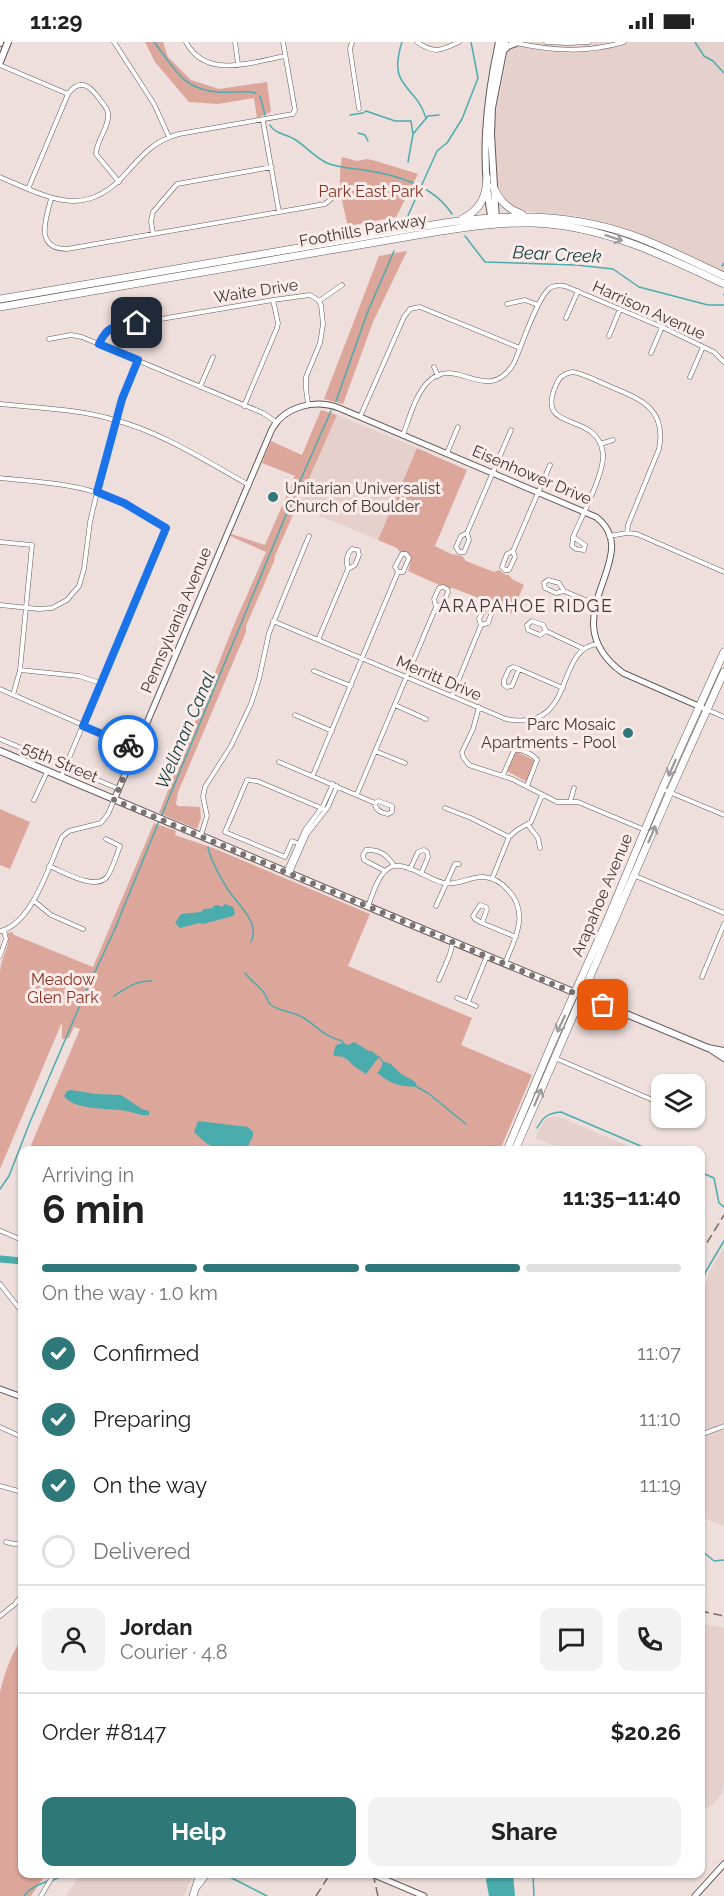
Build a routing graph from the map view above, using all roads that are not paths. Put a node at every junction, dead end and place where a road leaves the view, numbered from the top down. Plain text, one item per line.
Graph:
1 (8, 42) edge
2 (114, 42) edge
3 (186, 42) edge
4 (235, 42) edge
5 (283, 42) edge
6 (352, 42) edge
7 (417, 42) edge
8 (459, 42) edge
9 (499, 42) edge
10 (505, 42) edge
11 (514, 42) edge
12 (546, 42) edge
13 (589, 42) edge
14 (624, 42) edge
15 (503, 51) junction
16 (285, 56) junction
17 (0, 63) edge
18 (238, 64) junction
19 (68, 94) junction
20 (359, 109) dead end
21 (263, 121) junction
22 (169, 137) junction
23 (272, 167) junction
24 (0, 177) edge
25 (487, 178) junction
26 (119, 182) junction
27 (493, 186) junction
28 (28, 189) junction
29 (51, 199) junction
30 (330, 199) dead end
31 (279, 212) junction
32 (534, 216) junction
33 (494, 219) junction
34 (444, 223) junction
35 (153, 234) junction
36 (724, 276) edge
37 (724, 284) edge
38 (342, 285) dead end
39 (578, 291) junction
40 (0, 299) edge
41 (273, 300) junction
42 (319, 301) junction
43 (507, 304) dead end
44 (538, 305) junction
45 (0, 307) edge
46 (620, 309) junction
47 (566, 318) dead end
48 (662, 327) junction
49 (609, 336) dead end
50 (49, 339) dead end
51 (99, 344) junction
52 (703, 347) junction
53 (520, 348) junction
54 (651, 353) dead end
55 (213, 357) dead end
56 (138, 360) junction
57 (724, 362) edge
58 (434, 367) dead end
59 (438, 376) junction
60 (690, 378) dead end
61 (200, 387) junction
62 (0, 404) edge
63 (308, 405) junction
64 (244, 406) junction
65 (360, 417) junction
66 (116, 420) junction
67 (276, 422) junction
68 (458, 427) dead end
69 (511, 430) dead end
70 (403, 435) junction
71 (613, 440) dead end
72 (600, 444) junction
73 (447, 453) junction
74 (550, 465) dead end
75 (492, 473) junction
76 (0, 478) edge
77 (249, 485) junction
78 (97, 492) junction
79 (538, 492) junction
80 (583, 511) junction
81 (467, 533) junction
82 (627, 533) junction
83 (309, 536) dead end
84 (609, 536) junction
85 (573, 537) dead end
86 (0, 542) edge
87 (513, 551) junction
88 (348, 569) junction
89 (398, 572) junction
90 (724, 572) edge
91 (564, 591) junction
92 (595, 604) junction
93 (0, 605) edge
94 (436, 607) junction
95 (27, 608) junction
96 (273, 621) junction
97 (481, 626) junction
98 (546, 631) junction
99 (318, 640) junction
100 (597, 644) junction
101 (582, 648) junction
102 (724, 652) edge
103 (362, 658) junction
104 (519, 669) junction
105 (20, 670) junction
106 (314, 671) dead end
107 (724, 672) edge
108 (407, 677) junction
109 (100, 683) junction
110 (351, 686) junction
111 (563, 688) junction
112 (0, 689) edge
113 (13, 695) junction
114 (452, 696) junction
115 (395, 705) junction
116 (478, 707) junction
117 (703, 709) junction
118 (295, 715) dead end
119 (724, 717) edge
120 (426, 719) dead end
121 (83, 726) junction
122 (332, 731) junction
123 (0, 739) edge
124 (136, 748) junction
125 (0, 751) edge
126 (375, 751) junction
127 (279, 762) dead end
128 (405, 764) dead end
129 (66, 766) junction
130 (47, 771) junction
131 (502, 775) junction
132 (313, 776) junction
133 (61, 777) junction
134 (335, 785) junction
135 (526, 786) junction
136 (574, 788) dead end
137 (119, 789) junction
138 (662, 789) junction
139 (670, 792) junction
140 (357, 795) junction
141 (542, 795) junction
142 (34, 800) dead end
143 (114, 800) junction
144 (570, 802) junction
145 (375, 803) junction
146 (446, 808) dead end
147 (324, 809) junction
148 (724, 815) edge
149 (528, 825) junction
150 (645, 830) junction
151 (200, 836) junction
152 (509, 837) junction
153 (106, 839) dead end
154 (300, 844) junction
155 (540, 848) dead end
156 (459, 864) dead end
157 (50, 866) junction
158 (394, 866) junction
159 (410, 869) junction
160 (385, 872) junction
161 (288, 873) junction
162 (421, 874) junction
163 (630, 874) junction
164 (492, 879) junction
165 (446, 883) junction
166 (34, 901) junction
167 (436, 906) dead end
168 (368, 907) junction
169 (724, 913) edge
170 (482, 923) junction
171 (724, 924) edge
172 (83, 928) dead end
173 (2, 930) edge
174 (516, 937) junction
175 (455, 942) junction
176 (0, 956) edge
177 (487, 956) junction
178 (504, 964) junction
179 (702, 978) dead end
180 (439, 980) dead end
181 (575, 993) junction
182 (583, 996) junction
183 (457, 998) dead end
184 (468, 1002) junction
185 (476, 1006) dead end
186 (708, 1048) junction
187 (724, 1051) edge
188 (554, 1058) junction
189 (724, 1058) edge
190 (651, 1099) edge
191 (509, 1146) edge
192 (517, 1146) edge
193 (1, 1231) edge
194 (18, 1238) edge
195 (0, 1284) edge
196 (18, 1307) edge
197 (0, 1389) edge
198 (18, 1394) edge
199 (724, 1426) edge
200 (0, 1427) edge
201 (705, 1433) edge
202 (18, 1435) edge
203 (0, 1486) edge
204 (18, 1491) edge
205 (6, 1542) dead end
206 (18, 1544) edge
207 (18, 1600) edge
208 (0, 1616) edge
209 (724, 1864) edge
210 (51, 1878) edge
211 (199, 1878) edge
212 (203, 1878) edge
213 (381, 1878) edge
214 (196, 1887) junction
215 (41, 1896) edge
216 (193, 1896) edge
217 (424, 1896) edge
218 (695, 1896) edge

1 - 17 main road
2 - 22 street
3 - 18 street
4 - 18 street
5 - 16 street
6 - 20 street
7 - 8 street
9 - 25 main road
10 - 15 main road
11 - 14 street
11 - 15 main road
12 - 13 street
15 - 27 main road
16 - 18 street
16 - 21 street
17 - 19 street
19 - 26 street
19 - 28 street
21 - 22 street
21 - 23 street
22 - 26 street
23 - 31 street
23 - 35 street
24 - 28 street
25 - 33 main road
25 - 34 main road
26 - 29 street
27 - 32 main road
27 - 33 main road
28 - 29 street
29 - 35 street
30 - 31 street
31 - 35 street
32 - 33 main road, Foothills Parkway
32 - 36 main road, Foothills Parkway
33 - 34 main road, Foothills Parkway
33 -> 37 main road, Foothills Parkway
33 - 45 main road, Foothills Parkway
34 - 40 main road, Foothills Parkway
38 - 42 street
39 - 44 street, Harrison Avenue
39 - 46 street, Harrison Avenue
39 - 47 street
41 - 42 street, Waite Drive
41 - 51 street, Waite Drive
41 - 64 street
42 - 63 street, Waite Drive
43 - 44 street
44 - 53 street, Harrison Avenue
46 - 48 street, Harrison Avenue
46 - 49 street
48 - 52 street, Harrison Avenue
48 - 54 street
50 - 51 street
51 - 56 street
52 - 57 street, Harrison Avenue
52 - 60 street
53 - 59 street, Harrison Avenue
53 - 65 street
55 - 61 street
56 - 61 street
56 - 66 street
58 - 59 street
59 - 70 street
61 - 64 street
62 - 66 street
63 - 65 street, Eisenhower Drive
63 - 67 street
64 - 67 street
65 - 70 street, Eisenhower Drive
66 - 77 street
66 - 78 street
67 - 77 street, Pennsylvania Avenue
68 - 73 street
69 - 75 street
70 - 73 street, Eisenhower Drive
71 - 72 street
72 - 80 street
72 - 82 street
73 - 75 street, Eisenhower Drive
74 - 79 street
75 - 79 street, Eisenhower Drive
75 - 81 street
76 - 78 street
77 - 124 street, Pennsylvania Avenue
78 - 95 street
78 - 109 street
79 - 80 street, Eisenhower Drive
79 - 87 street
80 - 84 street, Eisenhower Drive
80 - 85 street
81 - 81 street
82 - 84 street
82 - 90 street
83 - 96 street
84 - 92 street
86 - 95 street
87 - 87 street
88 - 88 street
88 - 99 street
89 - 89 street
89 - 103 street
91 - 91 street
91 - 92 street
92 - 100 street
93 - 95 street
94 - 94 street
94 - 108 street
95 - 105 street
96 - 99 street, Merritt Drive
96 - 151 street
97 - 97 street
97 - 114 street
98 - 98 street
98 - 101 street
99 - 103 street, Merritt Drive
100 - 101 street
100 - 117 street
101 - 111 street, Merritt Drive
102 - 117 main road, Arapahoe Avenue
103 - 108 street, Merritt Drive
103 - 110 street
104 - 104 street
104 - 111 street
105 - 109 street
105 - 113 street
106 - 110 street
107 - 117 main road, Arapahoe Avenue
108 - 114 street, Merritt Drive
108 - 115 street
109 - 121 street
110 - 122 street
111 - 116 street, Merritt Drive
112 - 113 street
113 - 121 street
114 - 116 street, Merritt Drive
115 - 120 street
115 - 126 street
116 - 131 street
117 - 119 street
117 -> 138 main road, Arapahoe Avenue
117 - 139 main road, Arapahoe Avenue
118 - 122 street
121 - 124 street
121 - 129 street
122 - 132 street
123 - 129 street
124 - 137 street, Pennsylvania Avenue
125 - 130 main road, 55th Street
126 - 128 street
126 - 140 street
127 - 132 street
129 - 133 street
129 - 137 street
130 - 133 main road, 55th Street
130 - 142 street
131 - 135 street
131 - 135 street
132 - 134 street
133 - 143 main road, 55th Street
134 - 140 street
134 - 147 street
135 - 141 street
136 - 144 street
137 - 143 street, Pennsylvania Avenue
138 - 139 street
138 - 150 main road, Arapahoe Avenue
139 - 148 street
163 -> 139 main road, Arapahoe Avenue
140 - 145 street
141 - 144 street
141 - 149 street
143 - 151 main road, 55th Street
143 - 157 street, Pennsylvania Avenue
144 - 150 street
145 - 145 street
146 - 152 street
147 - 154 street
147 - 154 street
149 - 152 street
149 - 155 street
150 - 163 main road, Arapahoe Avenue
151 - 161 main road, 55th Street
152 - 164 street
153 - 157 street
154 - 161 street
156 - 165 street
157 - 166 street, Pennsylvania Avenue
158 - 159 street
158 - 160 street
158 - 160 street
159 - 162 street
159 - 162 street
160 - 168 street
161 - 168 main road, 55th Street
162 - 165 street
163 - 169 street
163 - 181 main road, Arapahoe Avenue
163 - 182 main road, Arapahoe Avenue
164 - 165 street
164 - 174 street
165 - 167 street
166 - 172 street
166 - 173 street, Pennsylvania Avenue
168 - 175 main road, 55th Street
170 - 170 street
170 - 174 street
171 - 179 street
173 - 176 street
174 - 178 street
175 - 177 main road, 55th Street
175 - 180 street
177 - 178 main road, 55th Street
177 - 184 street
178 - 181 main road, 55th Street
181 - 182 main road, 55th Street
181 -> 191 main road, Arapahoe Avenue
182 - 186 main road, 55th Street
182 - 188 main road, Arapahoe Avenue
183 - 184 street
184 - 185 street
186 - 187 main road, 55th Street
186 - 189 main road, 55th Street
188 - 190 street
192 -> 188 main road, Arapahoe Avenue
193 - 194 street
195 - 196 street
197 - 198 street
199 - 201 street
200 - 202 street
203 - 204 street
205 - 206 street
207 - 208 street
209 - 218 street
210 - 215 street
211 - 214 main road
212 - 214 main road
213 - 217 street
214 - 216 main road

